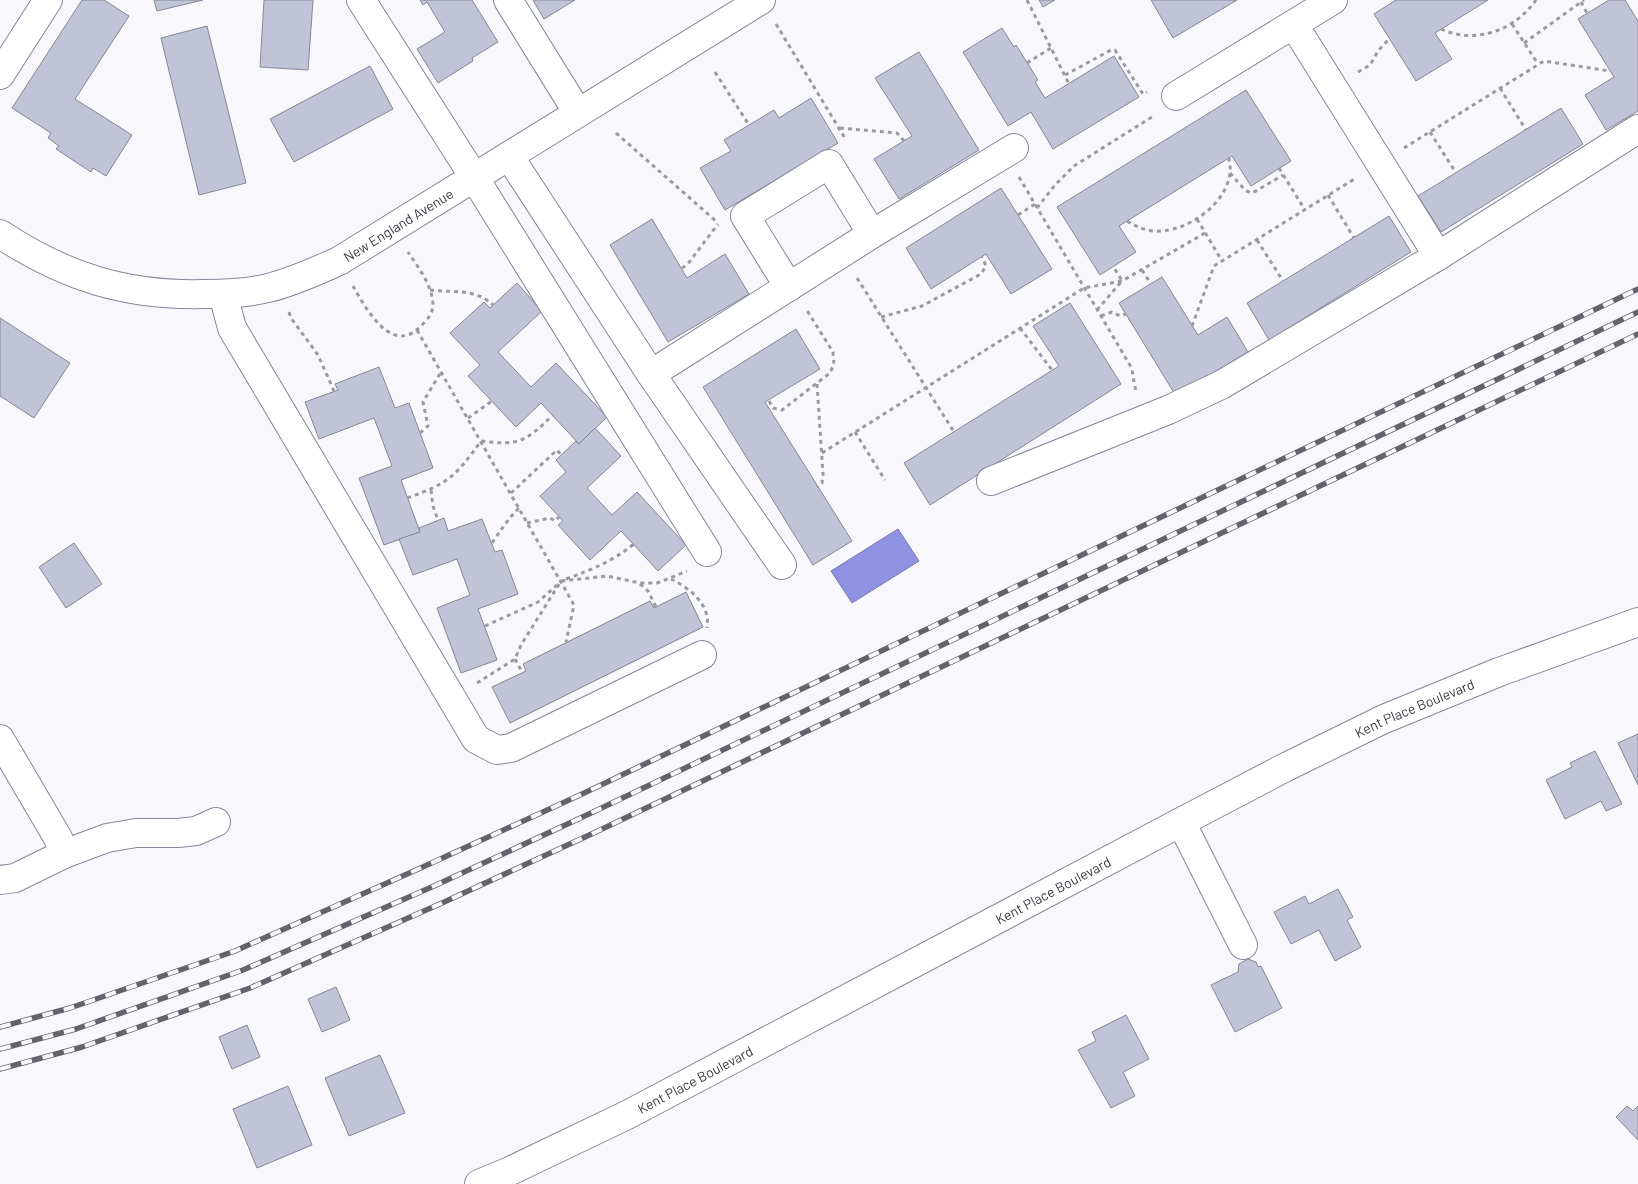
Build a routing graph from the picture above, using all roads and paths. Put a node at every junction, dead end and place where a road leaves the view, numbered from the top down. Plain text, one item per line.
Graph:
1 (48, 0) edge
2 (361, 0) edge
3 (508, 0) edge
4 (1027, 0) edge
5 (1333, 0) edge
6 (1536, 0) edge
7 (1582, 1) edge
8 (768, 11) edge
9 (1588, 13) dead end
10 (1294, 24) junction
11 (1512, 24) junction
12 (1441, 29) dead end
13 (1390, 39) dead end
14 (1524, 43) junction
15 (1051, 48) junction
16 (1027, 63) dead end
17 (1538, 64) dead end
18 (715, 72) dead end
19 (0, 75) edge
20 (1064, 75) junction
21 (1069, 84) dead end
22 (1333, 88) junction
23 (1500, 88) dead end
24 (1176, 96) junction
25 (578, 113) junction
26 (749, 125) dead end
27 (839, 128) junction
28 (1638, 129) edge
29 (1526, 130) dead end
30 (1430, 132) dead end
31 (616, 133) dead end
32 (904, 141) dead end
33 (848, 142) dead end
34 (1010, 151) joint
35 (509, 156) junction
36 (1229, 158) dead end
37 (1279, 168) dead end
38 (1230, 173) junction
39 (1456, 173) dead end
40 (1283, 174) junction
41 (474, 177) junction
42 (1328, 195) dead end
43 (1035, 204) junction
44 (1037, 208) junction
45 (1305, 210) dead end
46 (1018, 215) dead end
47 (1197, 219) junction
48 (1127, 221) dead end
49 (718, 223) junction
50 (752, 226) junction
51 (394, 228) junction
52 (1206, 233) junction
53 (0, 234) edge
54 (872, 234) junction
55 (1354, 238) dead end
56 (1257, 240) dead end
57 (841, 254) junction
58 (1438, 256) junction
59 (982, 257) dead end
60 (1222, 261) dead end
61 (339, 262) junction
62 (1113, 266) dead end
63 (682, 268) dead end
64 (1142, 270) junction
65 (1122, 281) junction
66 (1283, 281) dead end
67 (1151, 284) dead end
68 (281, 285) junction
69 (789, 287) junction
70 (1084, 288) junction
71 (430, 290) junction
72 (223, 294) junction
73 (493, 305) dead end
74 (1097, 310) junction
75 (1126, 314) dead end
76 (1101, 316) junction
77 (881, 317) junction
78 (1020, 328) junction
79 (417, 330) junction
80 (1052, 370) dead end
81 (441, 372) junction
82 (651, 374) junction
83 (816, 384) junction
84 (926, 387) junction
85 (334, 391) dead end
86 (768, 401) dead end
87 (492, 402) dead end
88 (552, 415) dead end
89 (468, 418) junction
90 (1147, 418) junction
91 (855, 432) junction
92 (954, 432) dead end
93 (420, 433) dead end
94 (481, 441) junction
95 (822, 453) junction
96 (561, 455) dead end
97 (885, 480) dead end
98 (991, 481) dead end
99 (818, 487) dead end
100 (431, 490) junction
101 (510, 493) junction
102 (407, 498) dead end
103 (519, 508) junction
104 (559, 517) dead end
105 (438, 520) dead end
106 (527, 523) junction
107 (492, 543) dead end
108 (634, 544) dead end
109 (707, 552) joint
110 (782, 565) dead end
111 (670, 578) junction
112 (561, 581) junction
113 (640, 584) junction
114 (656, 607) dead end
115 (1638, 622) edge
116 (485, 626) dead end
117 (566, 642) dead end
118 (702, 655) joint
119 (515, 659) junction
120 (522, 672) dead end
121 (452, 698) junction
122 (0, 739) edge
123 (216, 822) dead end
124 (1181, 822) junction
125 (64, 854) junction
126 (0, 880) edge
127 (1243, 945) dead end
128 (531, 1174) edge
129 (479, 1184) edge

1 - 19 street
2 - 41 street
3 - 25 street
4 - 15 path
5 - 10 street
6 - 11 path
7 - 9 path
7 - 14 path
8 - 25 street, New England Avenue
8 - 27 path
10 - 22 street
10 - 24 street
11 - 12 path
11 - 14 path
13 - 22 path
14 - 17 path
15 - 16 path
15 - 20 path
18 - 26 path
20 - 21 path
20 - 24 path
22 - 58 street
23 - 29 path
24 - 44 path
25 - 35 street, New England Avenue
27 - 32 path
27 - 33 path
28 - 58 street
30 - 39 path
31 - 49 path
34 - 43 path
34 - 54 street
35 - 41 street, New England Avenue
35 - 82 street
36 - 38 path
37 - 40 path
38 - 40 path
38 - 47 path
40 - 45 path
41 - 51 street, New England Avenue
41 - 109 street
42 - 55 path
43 - 44 path
43 - 46 path
44 - 70 path
47 - 48 path
47 - 52 path
49 - 50 path
49 - 63 path
50 - 54 street
50 - 69 street
51 - 61 street, New England Avenue
51 - 71 path
52 - 60 path
52 - 64 path
53 - 72 street, New England Avenue
54 - 57 street
56 - 66 path
57 - 69 street
57 - 77 path
58 - 90 street
59 - 77 path
61 - 68 street, New England Avenue
61 - 79 path
62 - 65 path
64 - 65 path
64 - 67 path
65 - 70 path
65 - 74 path
68 - 72 street, New England Avenue
68 - 85 path
69 - 82 street
69 - 83 path
70 - 74 path
70 - 78 path
71 - 73 path
71 - 79 path
72 - 121 street
74 - 76 path
75 - 76 path
76 - 90 path
77 - 84 path
78 - 80 path
78 - 84 path
79 - 81 path
81 - 89 path
81 - 93 path
82 - 110 street
83 - 86 path
83 - 95 path
84 - 91 path
84 - 92 path
87 - 89 path
88 - 94 path
89 - 94 path
90 - 98 street
91 - 95 path
91 - 97 path
94 - 100 path
94 - 101 path
95 - 99 path
96 - 101 path
100 - 102 path
100 - 105 path
101 - 103 path
103 - 106 path
103 - 107 path
104 - 106 path
106 - 112 path
108 - 112 path
109 - 111 path
111 - 113 path
111 - 118 path
112 - 113 path
112 - 116 path
112 - 117 path
112 - 119 path
113 - 114 path
115 - 124 street, Kent Place Boulevard
118 - 121 street
119 - 120 path
119 - 121 path
122 - 125 street
123 - 125 street
124 - 127 street
124 - 128 street, Kent Place Boulevard
125 - 126 street
128 - 129 street, Kent Place Boulevard

